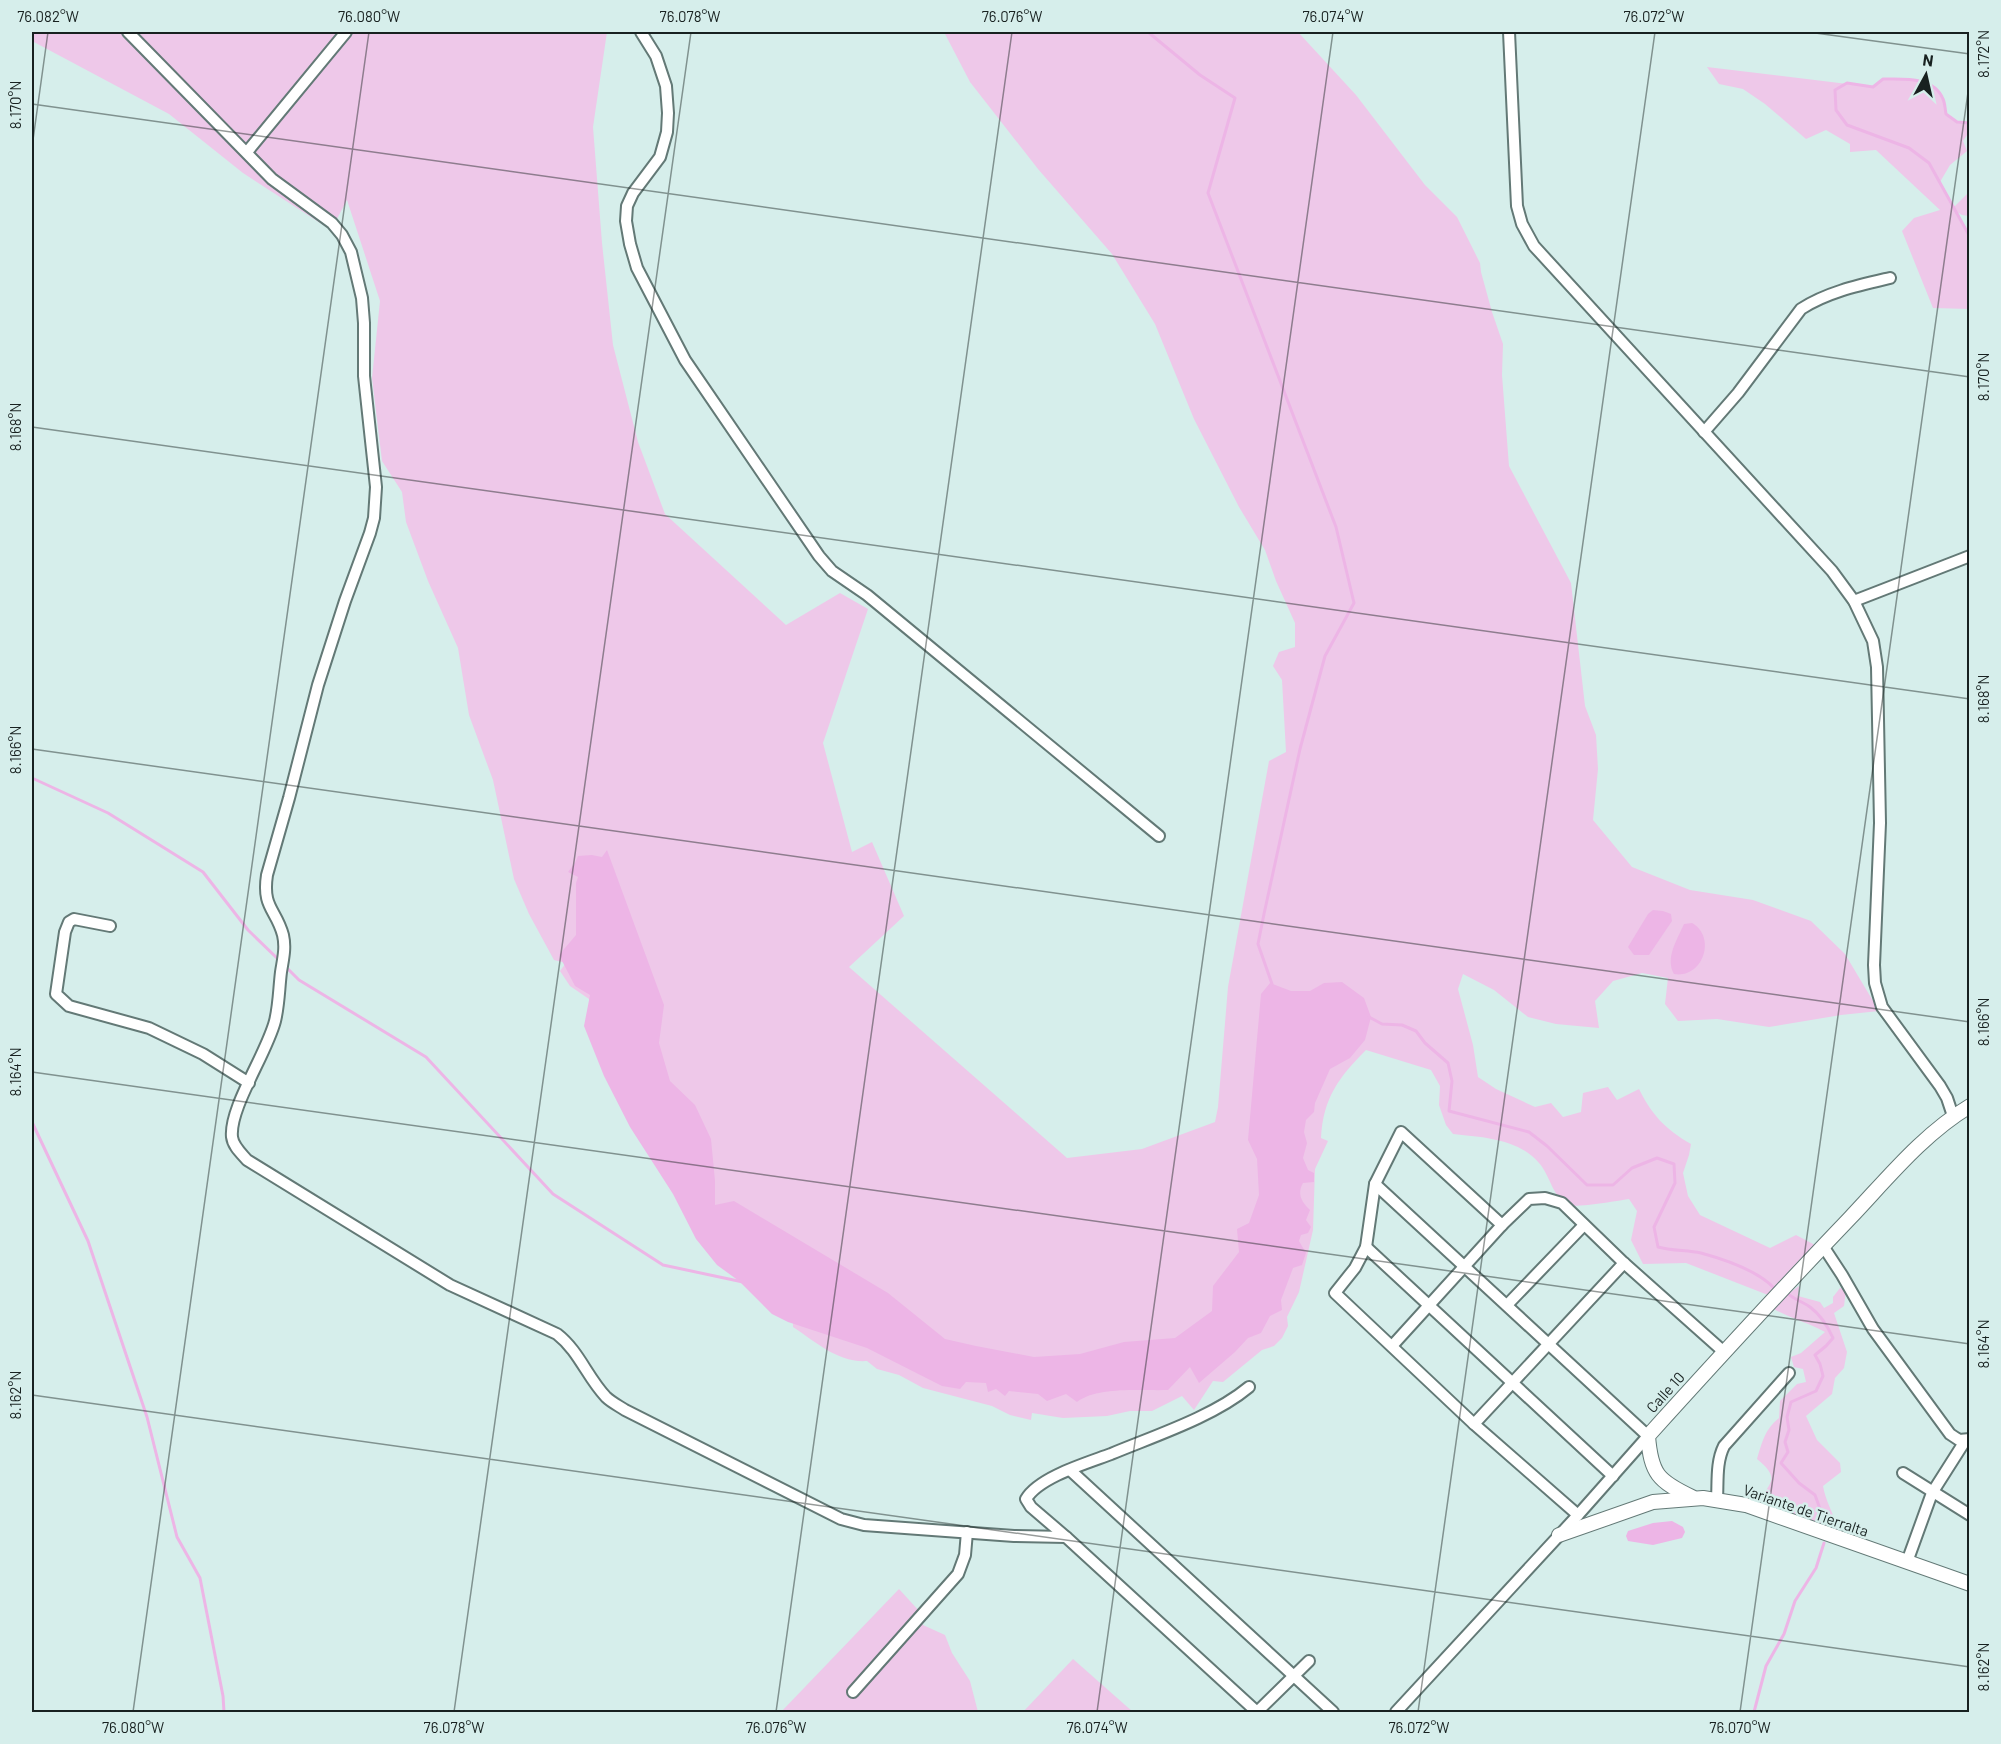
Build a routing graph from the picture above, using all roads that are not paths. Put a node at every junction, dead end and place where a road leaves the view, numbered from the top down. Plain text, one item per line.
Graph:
1 (128, 32) edge
2 (346, 32) edge
3 (641, 32) edge
4 (1509, 32) edge
5 (247, 152) junction
6 (1890, 278) dead end
7 (1704, 432) junction
8 (1970, 556) edge
9 (1854, 601) junction
10 (1159, 836) dead end
11 (110, 926) dead end
12 (249, 1083) junction
13 (1970, 1106) edge
14 (1953, 1116) junction
15 (1375, 1184) junction
16 (1502, 1225) junction
17 (1584, 1225) junction
18 (1823, 1246) junction
19 (1366, 1247) junction
20 (1624, 1263) junction
21 (1465, 1266) junction
22 (1429, 1305) junction
23 (1507, 1305) junction
24 (1548, 1344) junction
25 (1392, 1346) junction
26 (1724, 1352) junction
27 (1790, 1373) dead end
28 (1512, 1383) junction
29 (1249, 1387) dead end
30 (1474, 1424) junction
31 (1648, 1436) junction
32 (1967, 1440) edge
33 (1070, 1470) junction
34 (1903, 1473) dead end
35 (1613, 1476) junction
36 (1932, 1493) junction
37 (1692, 1497) junction
38 (1717, 1499) junction
39 (1578, 1515) junction
40 (1970, 1515) edge
41 (967, 1532) junction
42 (1559, 1535) junction
43 (1066, 1537) junction
44 (1908, 1562) junction
45 (1970, 1584) edge
46 (1309, 1661) dead end
47 (1293, 1676) junction
48 (852, 1692) dead end
49 (1257, 1712) edge
50 (1333, 1713) edge
51 (1396, 1713) edge

1 - 5 street
2 - 5 street
3 - 10 street
4 - 7 street
5 - 12 street
6 - 7 street
7 - 9 street
8 - 9 street
9 - 14 street
11 - 12 street
12 - 41 street
13 - 14 main road, Calle 10
14 - 18 main road, Calle 10
15 - 16 street
15 - 19 street
15 - 21 street
16 - 17 street
16 - 21 street
17 - 20 street
17 - 23 street
18 - 26 main road, Calle 10
18 - 32 street
19 - 22 street
19 - 25 street
20 - 24 street
20 - 26 street
21 - 22 street
21 - 23 street
22 - 25 street
22 - 28 street
23 - 24 street
24 - 28 street
24 - 31 street
25 - 30 street
26 - 31 main road, Calle 10
27 - 38 street
28 - 30 street
28 - 35 street
29 - 33 street
30 - 39 street
31 - 35 street, Calle 10
31 - 37 main road
32 - 36 street
33 - 43 street
33 - 47 street
34 - 36 street
35 - 39 street, Calle 10
36 - 40 street
36 - 44 street
37 - 38 main road, Variante de Tierralta
37 - 42 main road, Variante de Tierralta
38 - 44 main road, Variante de Tierralta
39 - 42 street, Calle 10
41 - 43 street
41 - 48 street
42 - 51 street, Calle 10
43 - 49 street
44 - 45 main road, Variante de Tierralta
46 - 47 street
47 - 49 street
47 - 50 street

